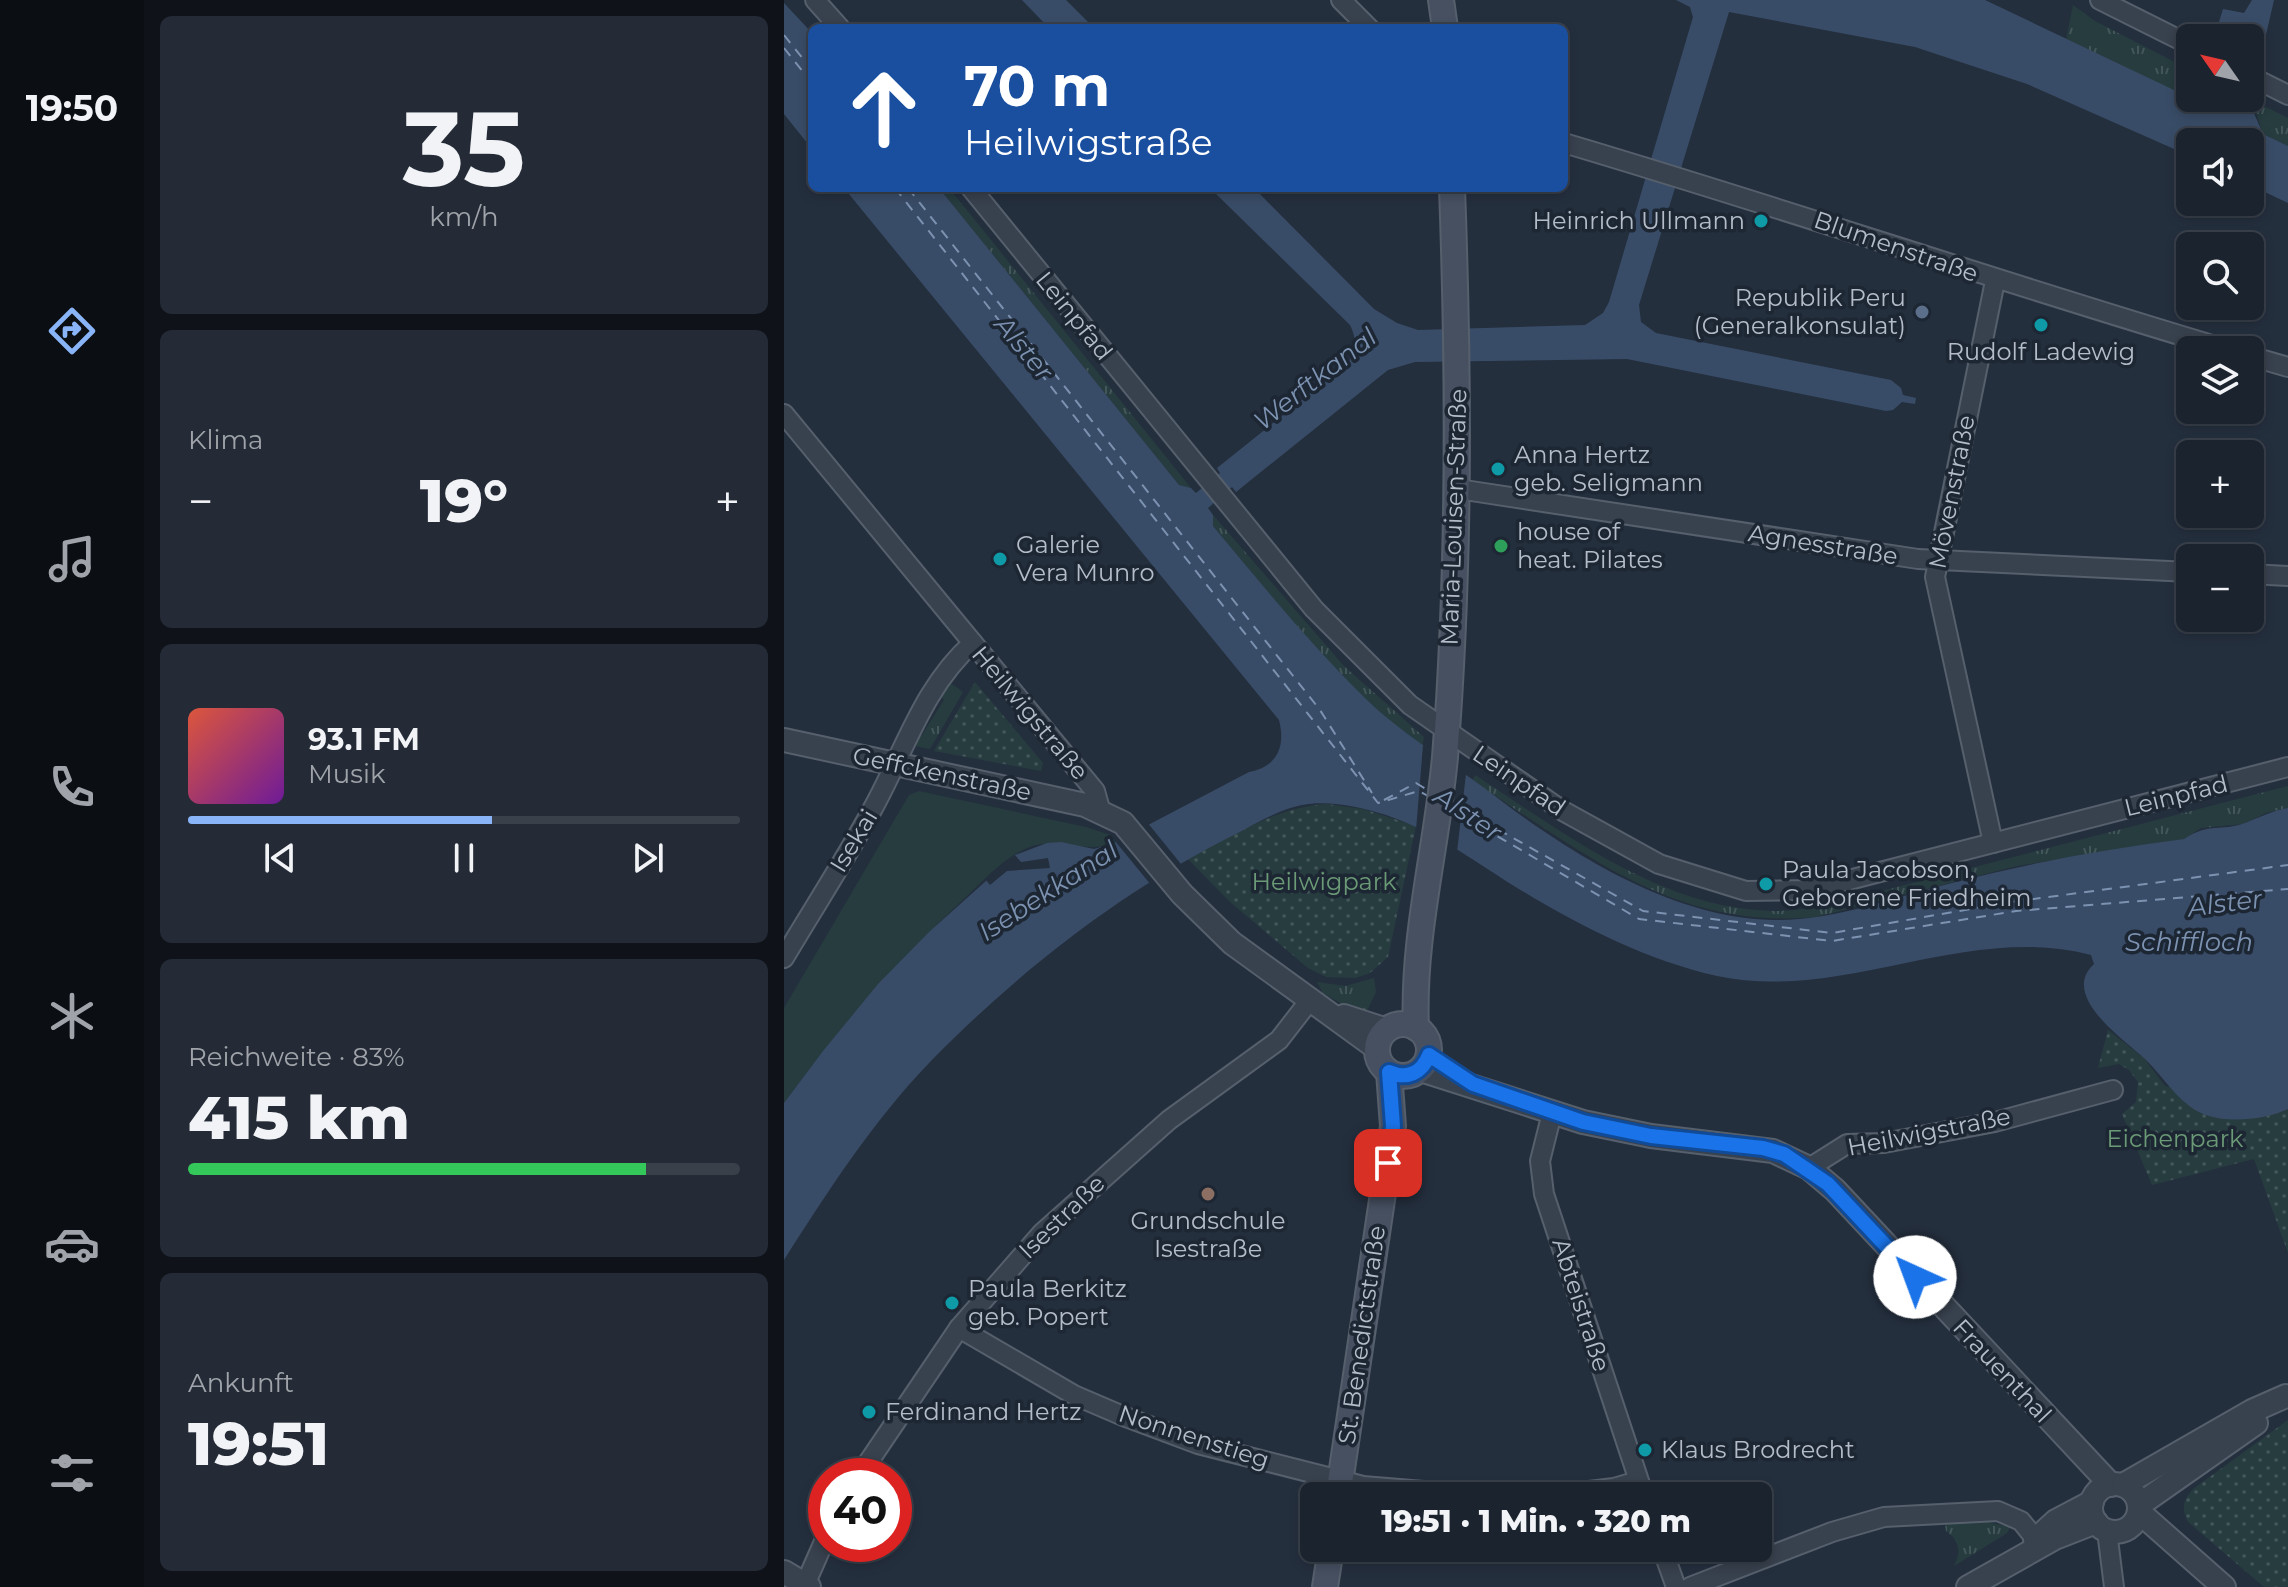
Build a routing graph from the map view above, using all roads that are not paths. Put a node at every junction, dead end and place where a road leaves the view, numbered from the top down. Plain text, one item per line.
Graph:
1 (815, 0) edge
2 (1341, 0) edge
3 (1441, 0) edge
4 (2100, 0) edge
5 (836, 24) edge
6 (1365, 24) edge
7 (1444, 24) edge
8 (2176, 38) edge
9 (2264, 83) edge
10 (2288, 95) edge
11 (1568, 144) edge
12 (974, 192) edge
13 (1452, 192) edge
14 (1995, 281) junction
15 (2182, 336) edge
16 (2264, 360) edge
17 (2288, 367) edge
18 (784, 414) edge
19 (1458, 489) junction
20 (1937, 561) junction
21 (2176, 571) edge
22 (2264, 575) edge
23 (2288, 576) edge
24 (973, 643) junction
25 (1446, 733) junction
26 (784, 740) edge
27 (895, 764) junction
28 (2288, 767) edge
29 (1100, 809) junction
30 (1993, 843) junction
31 (784, 958) edge
32 (1310, 1000) junction
33 (1394, 1033) junction
34 (1412, 1068) junction
35 (2113, 1090) dead end
36 (1552, 1113) junction
37 (1809, 1168) junction
38 (959, 1328) junction
39 (2287, 1396) edge
40 (871, 1458) edge
41 (1320, 1482) edge
42 (1340, 1482) edge
43 (1639, 1482) edge
44 (2105, 1503) junction
45 (2136, 1515) junction
46 (2038, 1542) junction
47 (816, 1562) edge
48 (1329, 1562) edge
49 (1667, 1562) edge
50 (784, 1572) edge
51 (2216, 1580) edge
52 (806, 1586) edge
53 (1325, 1587) edge
54 (1676, 1587) edge
55 (1690, 1587) edge
56 (1968, 1587) edge
57 (2114, 1587) edge

1 - 5 street
2 - 6 street
3 - 7 main road
4 - 8 street
9 - 10 street
11 - 14 street, Blumenstraße
12 - 25 street, Leinpfad
13 - 19 main road, Maria-Louisen-Straße
14 - 15 street, Blumenstraße
14 - 20 street, Mövenstraße
16 - 17 street
18 - 24 street, Heilwigstraße
19 - 20 street, Agnesstraße
19 - 25 main road, Maria-Louisen-Straße
20 - 21 street, Agnesstraße
20 - 30 street, Mövenstraße
22 - 23 street
24 - 27 street, Isekai
24 - 29 street, Heilwigstraße
25 - 30 street, Leinpfad
25 - 33 main road, Maria-Louisen-Straße
26 - 27 street, Geffckenstraße
27 - 29 street, Geffckenstraße
27 - 31 street, Isekai
28 - 30 street, Leinpfad
29 - 32 street, Heilwigstraße
32 - 33 street, Heilwigstraße
32 - 38 street, Isestraße
33 - 34 main road
33 - 34 main road
34 - 36 street
34 - 42 main road, St. Benedictstraße
35 - 37 street, Heilwigstraße
36 - 37 street
36 - 43 street, Abteistraße
37 - 44 street, Frauenthal
38 - 40 street, Isestraße
38 - 41 street, Nonnenstieg
39 - 44 street
39 - 45 street
44 - 45 street, Frauenthal
44 - 45 street
44 - 46 street
44 - 57 street
45 - 51 street, Frauenthal
46 - 55 street
46 - 56 street
47 - 52 street
48 - 53 main road
49 - 54 street
50 - 52 street

